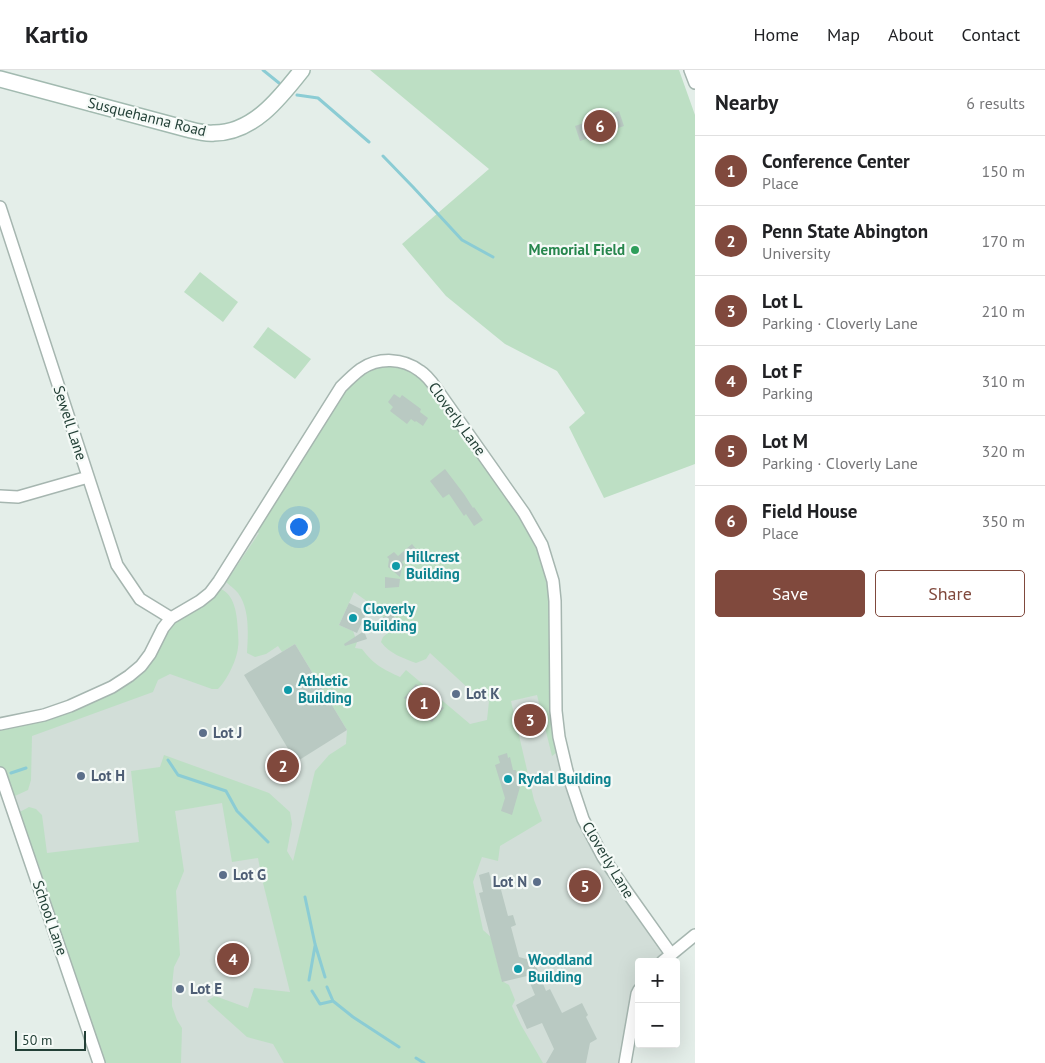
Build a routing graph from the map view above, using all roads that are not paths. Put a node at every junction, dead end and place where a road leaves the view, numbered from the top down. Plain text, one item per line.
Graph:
1 (302, 70) edge
2 (690, 70) edge
3 (0, 78) edge
4 (695, 84) edge
5 (0, 207) edge
6 (88, 477) junction
7 (0, 496) edge
8 (171, 618) junction
9 (0, 724) edge
10 (0, 773) edge
11 (695, 935) edge
12 (671, 954) junction
13 (666, 958) edge
14 (635, 1003) edge
15 (99, 1063) edge
16 (625, 1063) edge

1 - 3 main road, Susquehanna Road
2 - 4 street
5 - 6 street, Sewell Lane
6 - 7 street
6 - 8 street, Sewell Lane
8 - 9 street, Cloverly Lane
8 - 12 street, Cloverly Lane
10 - 15 street, School Lane
11 - 12 street
12 - 13 street
14 - 16 street

